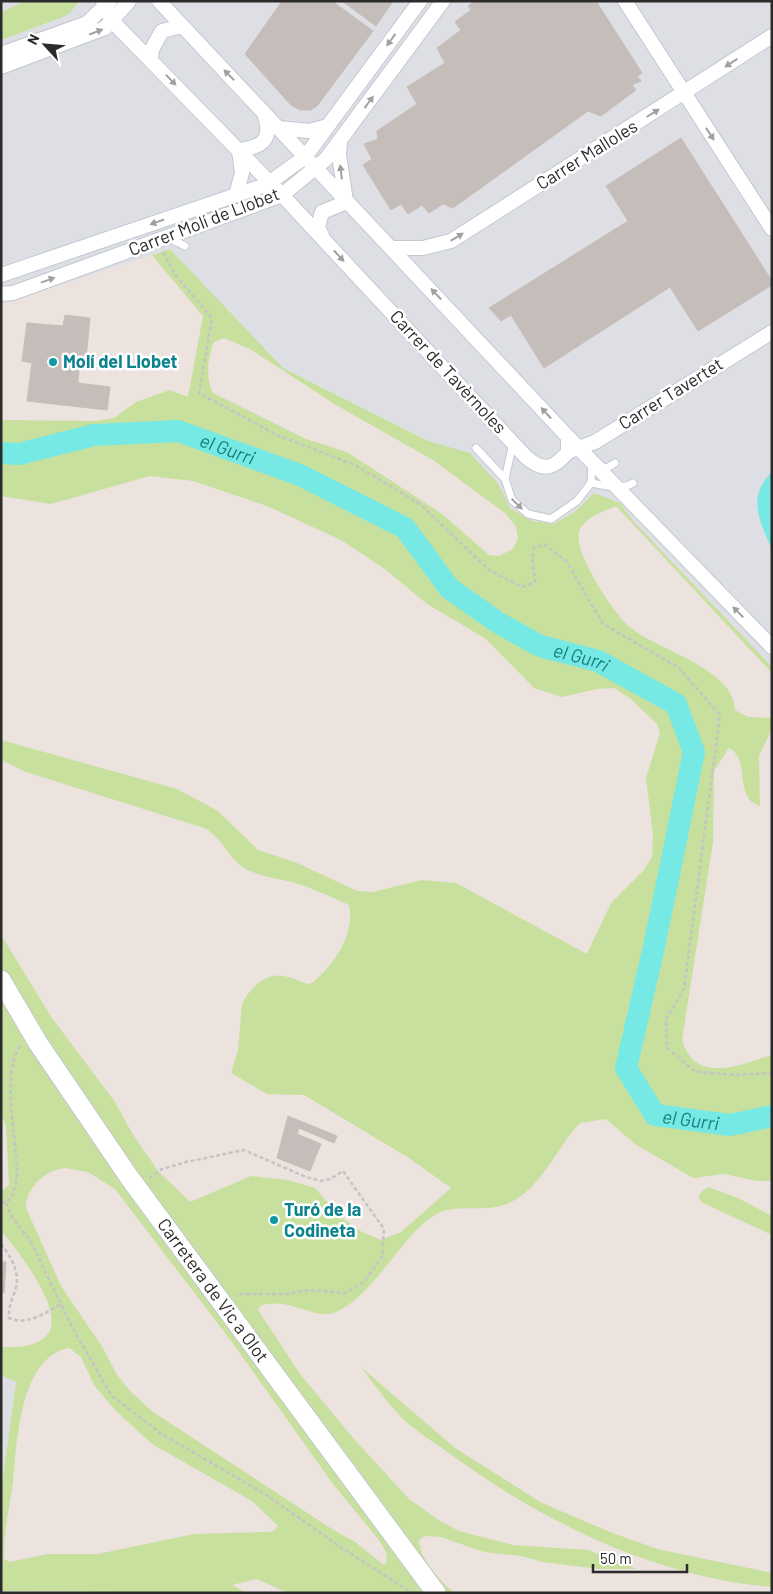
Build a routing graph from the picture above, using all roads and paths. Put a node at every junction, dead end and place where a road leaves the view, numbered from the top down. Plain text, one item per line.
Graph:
1 (128, 1) edge
2 (159, 1) edge
3 (420, 1) edge
4 (442, 1) edge
5 (625, 1) edge
6 (106, 3) edge
7 (112, 21) junction
8 (182, 26) junction
9 (772, 36) edge
10 (1, 54) edge
11 (151, 60) junction
12 (1, 67) edge
13 (683, 94) junction
14 (263, 110) junction
15 (328, 126) junction
16 (279, 128) junction
17 (340, 141) junction
18 (239, 150) junction
19 (305, 157) junction
20 (315, 168) junction
21 (270, 182) junction
22 (236, 195) junction
23 (282, 195) junction
24 (346, 202) junction
25 (772, 229) edge
26 (324, 240) junction
27 (164, 243) junction
28 (185, 246) dead end
29 (393, 248) junction
30 (1, 275) edge
31 (1, 294) edge
32 (772, 332) edge
33 (513, 442) junction
34 (476, 448) dead end
35 (573, 450) junction
36 (592, 463) junction
37 (615, 463) dead end
38 (505, 479) junction
39 (633, 482) dead end
40 (591, 483) junction
41 (614, 487) junction
42 (772, 647) edge
43 (1, 980) edge
44 (31, 1032) junction
45 (772, 1073) edge
46 (162, 1169) dead end
47 (1, 1203) edge
48 (6, 1203) junction
49 (1, 1244) edge
50 (221, 1302) junction
51 (61, 1304) junction
52 (412, 1593) edge
53 (436, 1593) edge

1 - 7 street
2 - 8 street
3 -> 15 street, Carrer Molí de Llobet
17 -> 4 street, Carrer Molí de Llobet
5 - 13 street
6 - 7 street, Carrer de Tavèrnoles
6 - 10 street
7 - 11 street, Carrer de Tavèrnoles
12 -> 7 street
8 - 11 street
14 -> 8 street
9 -> 13 street, Carrer Malloles
11 -> 18 street, Carrer de Tavèrnoles
13 -> 25 street
29 -> 13 street, Carrer Malloles
14 - 16 street
14 - 18 street
15 - 16 street
15 - 19 street, Carrer Molí de Llobet
16 - 19 street
17 - 20 street, Carrer Molí de Llobet
24 -> 17 street
18 - 21 street, Carrer de Tavèrnoles
18 - 22 street
19 - 20 street
19 - 21 street, Carrer Molí de Llobet
20 - 23 street, Carrer Molí de Llobet
20 - 24 street
21 - 22 street, Carrer Molí de Llobet
21 - 23 street, Carrer de Tavèrnoles
22 -> 30 street, Carrer Molí de Llobet
23 - 26 street, Carrer de Tavèrnoles
23 - 27 street, Carrer Molí de Llobet
24 - 26 street
24 - 29 street
26 -> 33 street, Carrer de Tavèrnoles
27 - 28 lane
31 -> 27 street, Carrer Molí de Llobet
27 - 45 path
35 -> 29 street
32 - 35 street, Carrer Tavertet
33 - 35 street, Carrer de Tavèrnoles
33 - 38 lane
34 - 38 lane
35 - 36 street
36 - 37 lane
36 - 40 lane
36 - 41 street
38 -> 40 lane
39 - 41 lane
40 - 41 lane
42 -> 41 street
43 - 44 street, Carretera de Vic a Olot
44 - 48 path
44 - 50 street, Carretera de Vic a Olot
46 - 50 path
47 - 48 path
48 - 51 path
49 - 51 path
50 - 53 street, Carretera de Vic a Olot
51 - 52 path

